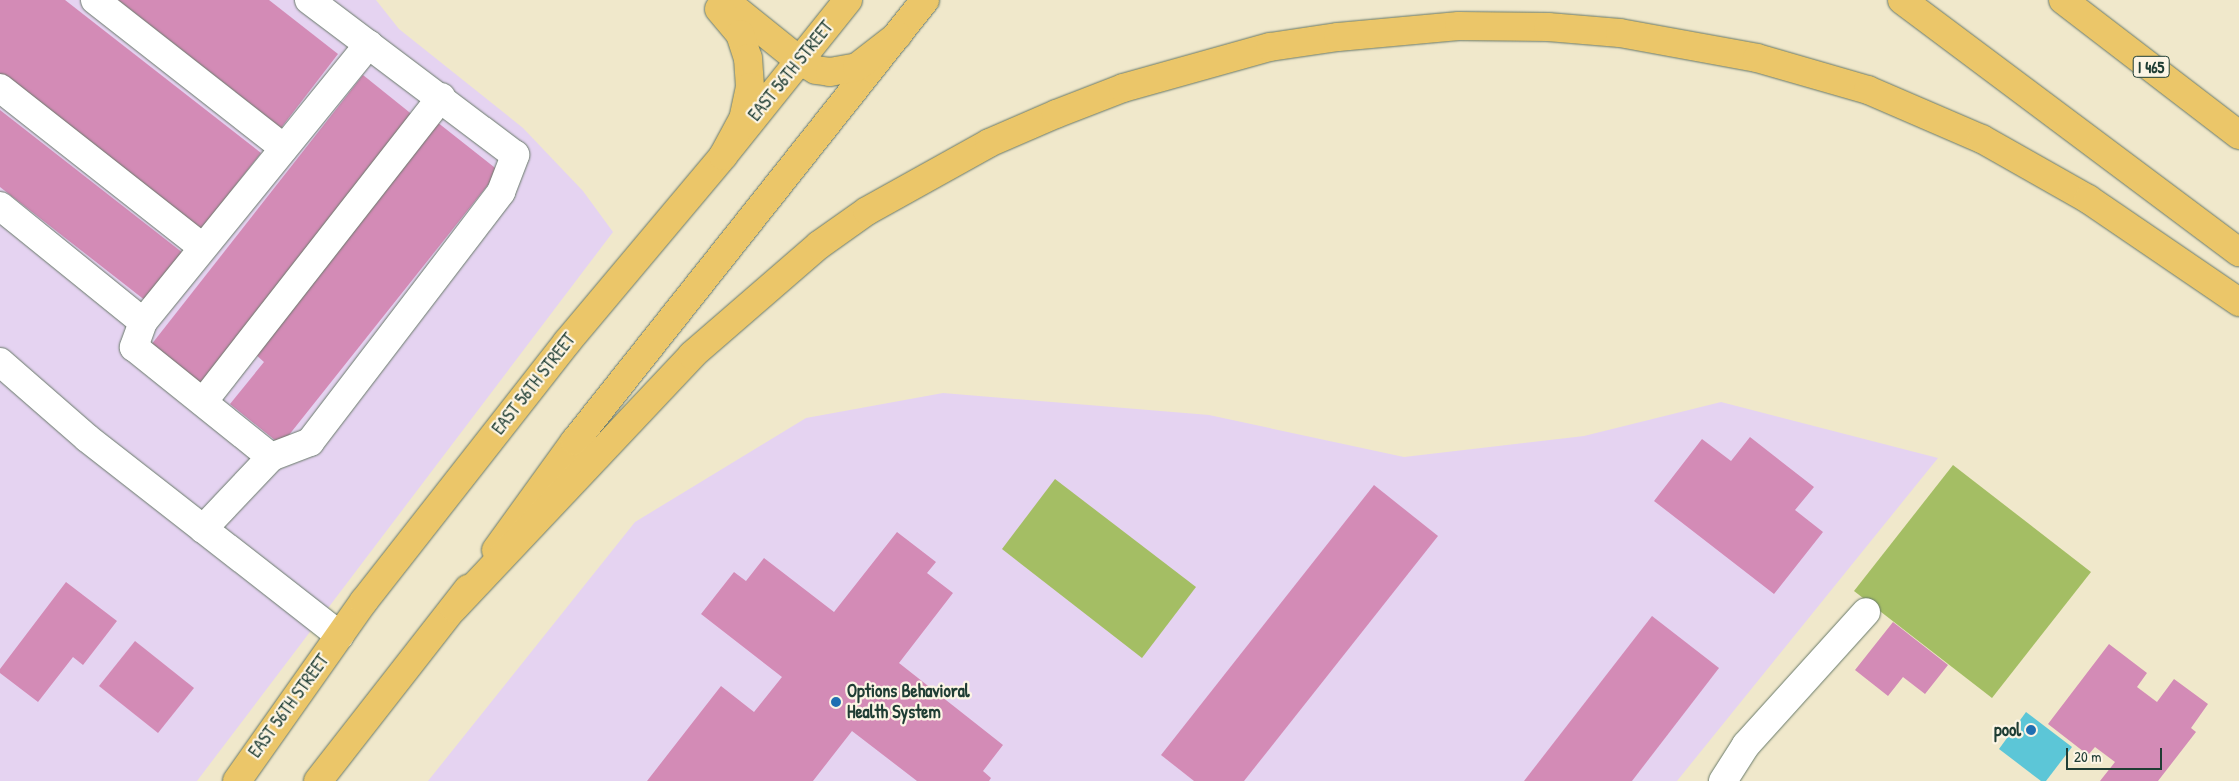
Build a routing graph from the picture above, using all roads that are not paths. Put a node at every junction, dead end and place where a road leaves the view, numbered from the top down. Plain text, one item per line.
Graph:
1 (95, 0) edge
2 (309, 0) edge
3 (712, 0) edge
4 (724, 0) edge
5 (848, 0) edge
6 (925, 0) edge
7 (1902, 0) edge
8 (2063, 0) edge
9 (896, 36) junction
10 (369, 44) junction
11 (800, 61) junction
12 (0, 88) edge
13 (441, 97) junction
14 (2239, 135) edge
15 (284, 148) junction
16 (724, 156) junction
17 (0, 206) edge
18 (203, 248) junction
19 (2239, 252) edge
20 (2239, 302) edge
21 (143, 322) junction
22 (0, 362) edge
23 (203, 402) junction
24 (271, 457) junction
25 (203, 530) junction
26 (454, 608) junction
27 (1866, 612) dead end
28 (340, 636) junction
29 (237, 781) edge
30 (318, 781) edge
31 (1723, 781) edge

1 - 15 lane
2 - 10 lane
3 - 16 main road
4 - 11 main road
5 - 11 main road, EAST 56TH STREET
6 - 9 main road
7 - 19 main road
8 - 14 main road, I 465
9 - 11 main road
9 - 26 main road
10 - 13 lane
10 - 15 lane
11 - 16 main road, EAST 56TH STREET
12 - 18 lane
13 - 23 lane
13 - 24 lane
15 - 18 lane
16 - 28 main road, EAST 56TH STREET
17 - 21 lane
18 - 21 lane
20 - 26 main road
21 - 23 lane
22 - 25 lane
23 - 24 lane
24 - 25 lane
25 - 28 lane
26 - 30 main road
27 - 31 lane
28 - 29 main road, EAST 56TH STREET

